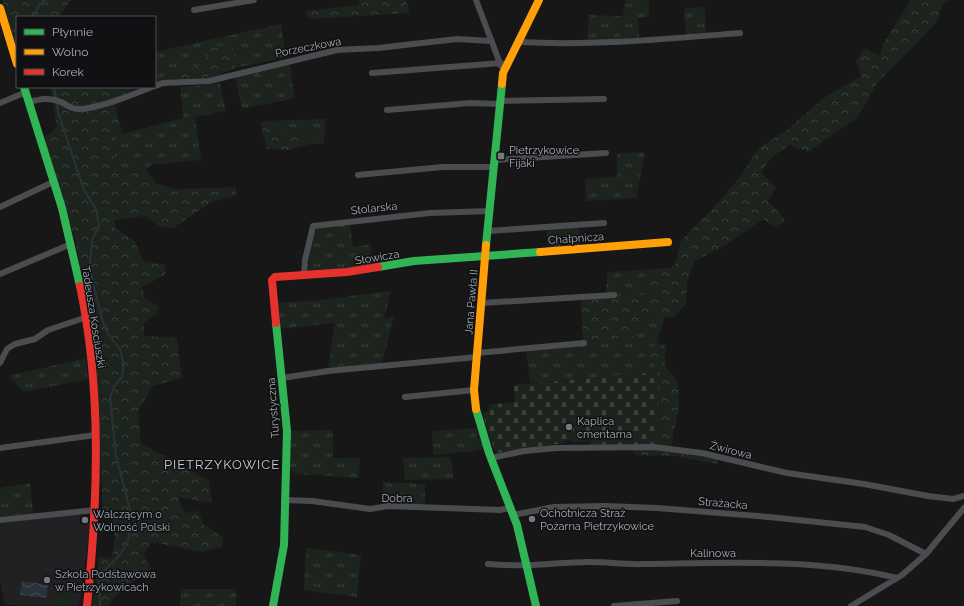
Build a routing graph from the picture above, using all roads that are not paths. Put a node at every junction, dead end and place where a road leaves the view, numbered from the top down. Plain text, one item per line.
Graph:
1 (254, 0) edge
2 (476, 0) edge
3 (539, 0) edge
4 (0, 8) edge
5 (194, 10) dead end
6 (740, 33) dead end
7 (491, 41) junction
8 (519, 42) junction
9 (16, 61) edge
10 (504, 67) junction
11 (372, 73) dead end
12 (156, 86) edge
13 (149, 88) edge
14 (25, 90) edge
15 (604, 99) dead end
16 (29, 102) junction
17 (500, 102) junction
18 (0, 103) edge
19 (387, 110) dead end
20 (606, 153) dead end
21 (493, 163) junction
22 (358, 175) dead end
23 (53, 182) junction
24 (0, 207) edge
25 (489, 211) junction
26 (604, 223) dead end
27 (488, 231) junction
28 (668, 242) dead end
29 (71, 244) junction
30 (486, 256) junction
31 (0, 274) edge
32 (304, 276) junction
33 (272, 280) joint
34 (614, 295) dead end
35 (482, 303) junction
36 (84, 318) junction
37 (584, 343) dead end
38 (477, 355) junction
39 (0, 363) edge
40 (282, 378) junction
41 (474, 390) junction
42 (405, 397) dead end
43 (95, 435) junction
44 (0, 448) edge
45 (491, 458) junction
46 (964, 496) edge
47 (953, 499) junction
48 (284, 500) junction
49 (95, 510) junction
50 (962, 511) edge
51 (512, 512) junction
52 (0, 520) edge
53 (926, 554) junction
54 (488, 564) dead end
55 (528, 565) junction
56 (897, 578) junction
57 (677, 600) dead end
58 (87, 606) edge
59 (273, 606) edge
60 (536, 606) edge
61 (614, 606) edge
62 (851, 606) edge

1 - 5 street
2 - 7 street
3 - 8 street, Jana Pawła II
4 - 9 street
6 - 8 street
7 - 10 street
7 - 12 street, Porzeczkowa
8 - 10 street, Jana Pawła II
10 - 11 street
10 - 17 street, Jana Pawła II
13 - 16 street
14 - 16 street, Tadeusza Kościuszki
14 - 18 street
15 - 17 street
16 - 23 street, Tadeusza Kościuszki
17 - 19 street
17 - 21 street, Jana Pawła II
20 - 21 street
21 - 22 street
21 - 25 street, Jana Pawła II
23 - 24 street
23 - 29 street, Tadeusza Kościuszki
25 - 27 street, Jana Pawła II
25 - 32 street, Stolarska
26 - 27 street
27 - 30 street, Jana Pawła II
28 - 30 street, Chałpnicza
29 - 31 street
29 - 36 street, Tadeusza Kościuszki
30 - 32 street, Słowicza
30 - 35 street, Jana Pawła II
32 - 33 street, Słowicza
33 - 40 street, Turystyczna
34 - 35 street
35 - 38 street, Jana Pawła II
36 - 39 street
36 - 43 street, Tadeusza Kościuszki
37 - 38 street
38 - 40 street
38 - 41 street, Jana Pawła II
40 - 48 street, Turystyczna
41 - 42 street
41 - 45 street, Jana Pawła II
43 - 44 street
43 - 49 street, Tadeusza Kościuszki
45 - 47 street, Żwirowa
45 - 51 street, Jana Pawła II
46 - 47 street, Żwirowa
47 - 50 street
48 - 51 street, Dobra
48 - 59 street, Turystyczna
49 - 52 street
49 - 58 street, Tadeusza Kościuszki
50 - 53 street
51 - 53 street, Strażacka
51 - 55 street, Jana Pawła II
53 - 56 street
54 - 55 street, Kalinowa
55 - 56 street, Kalinowa
55 - 60 street, Jana Pawła II
56 - 62 street
57 - 61 street

